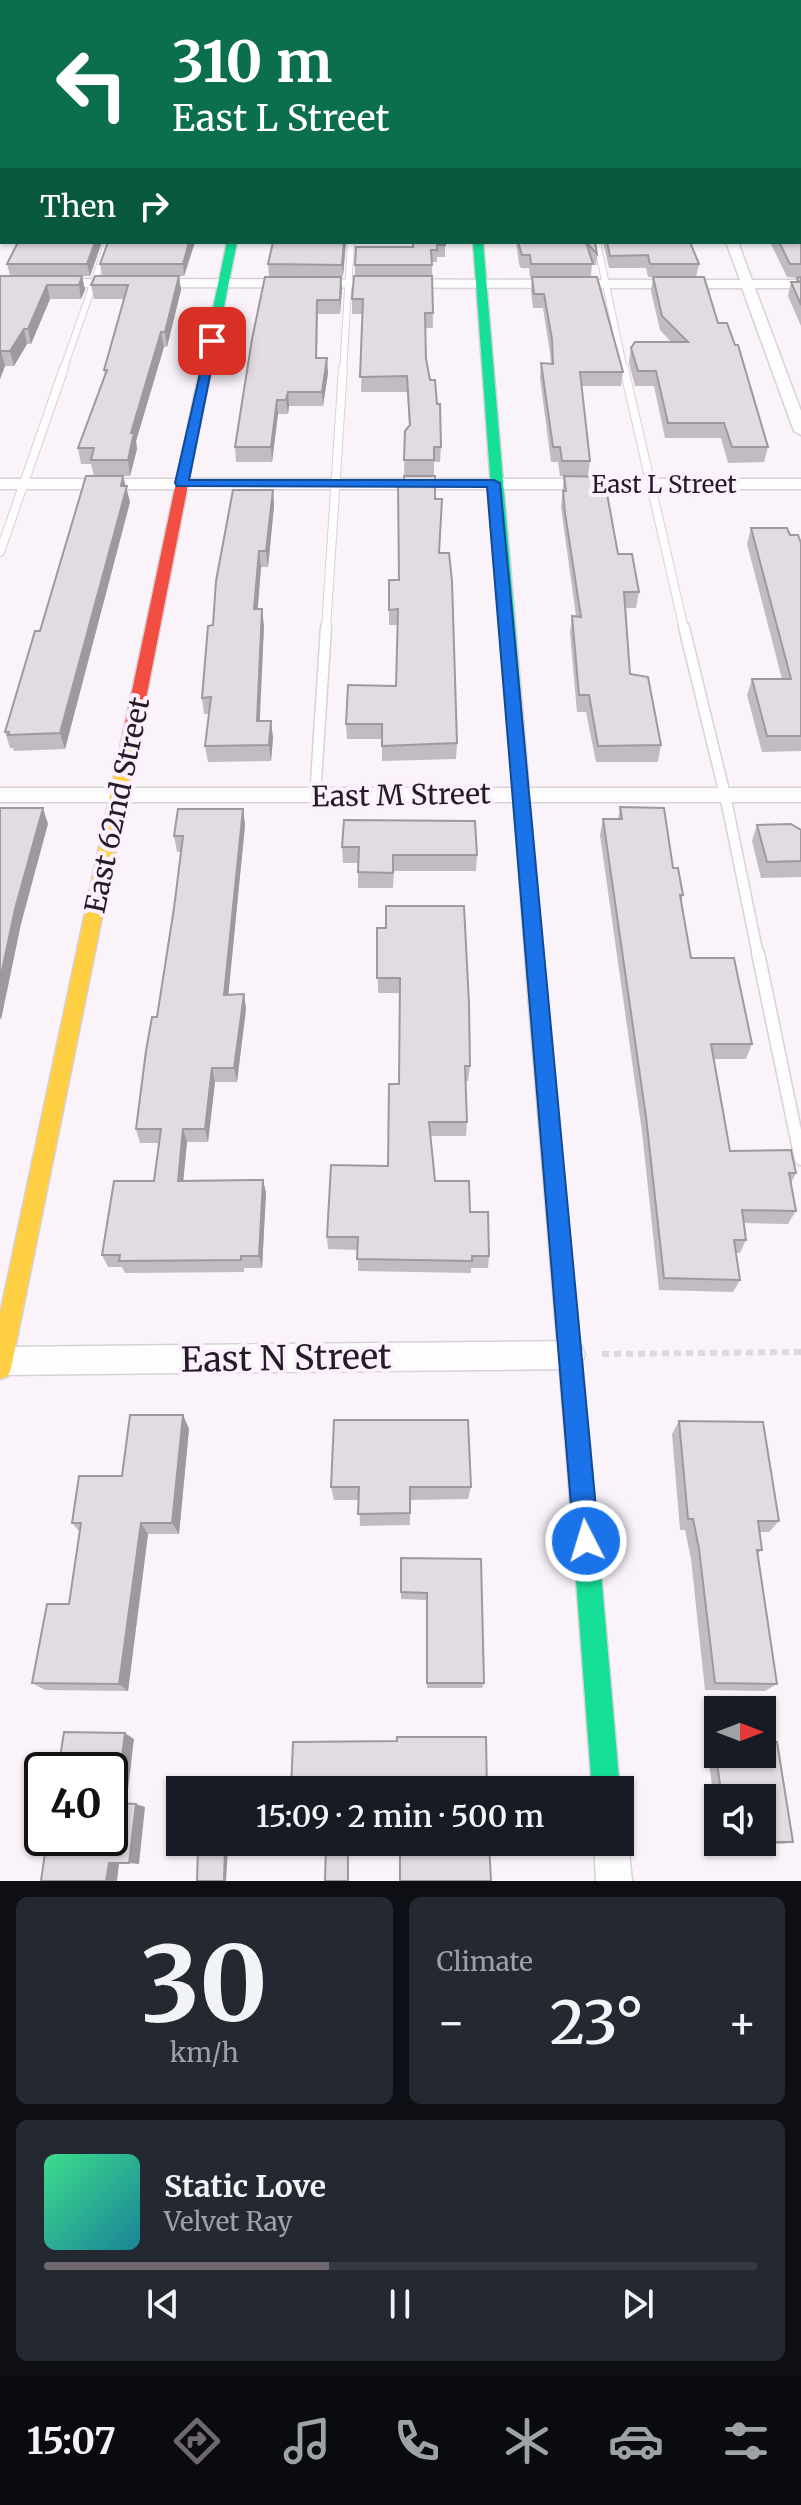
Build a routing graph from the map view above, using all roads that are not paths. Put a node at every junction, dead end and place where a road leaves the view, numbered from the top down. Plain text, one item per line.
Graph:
1 (107, 244) edge
2 (232, 244) edge
3 (351, 244) edge
4 (478, 244) edge
5 (597, 244) edge
6 (733, 244) edge
7 (0, 283) edge
8 (481, 283) junction
9 (93, 284) junction
10 (224, 284) junction
11 (349, 284) junction
12 (606, 284) junction
13 (801, 284) edge
14 (748, 285) junction
15 (801, 431) edge
16 (182, 483) junction
17 (336, 483) junction
18 (494, 483) junction
19 (0, 484) edge
20 (24, 484) junction
21 (649, 484) junction
22 (801, 484) edge
23 (0, 552) edge
24 (519, 793) junction
25 (0, 795) edge
26 (120, 795) junction
27 (725, 795) junction
28 (801, 795) edge
29 (315, 797) junction
30 (801, 1159) edge
31 (571, 1355) junction
32 (1, 1364) edge
33 (605, 1776) edge
34 (612, 1856) edge
35 (614, 1881) edge

1 - 9 lane
2 - 10 street, East 62nd Street
3 - 11 lane
4 - 8 street
5 - 12 lane
6 - 14 street
7 - 9 street
8 - 11 street
8 - 12 street
8 - 18 street
9 - 10 street
9 - 20 lane
10 - 11 street
10 - 16 street, East 62nd Street
11 - 17 lane
12 - 14 street
12 - 21 lane
13 - 14 street
14 - 15 street
16 - 17 street, East L Street
16 - 20 street, East L Street
16 - 26 street, East 62nd Street
17 - 18 street, East L Street
17 - 29 lane
18 - 21 street, East L Street
18 - 24 street
19 - 20 street, East L Street
20 - 23 lane
21 - 22 street, East L Street
21 - 27 lane
24 - 27 street, East M Street
24 - 29 street, East M Street
24 - 31 street
25 - 26 street, East M Street
26 - 29 street, East M Street
26 - 32 street, East 62nd Street
27 - 28 street, East M Street
27 - 30 lane
31 - 32 street, East N Street
31 - 33 street
34 - 35 street

